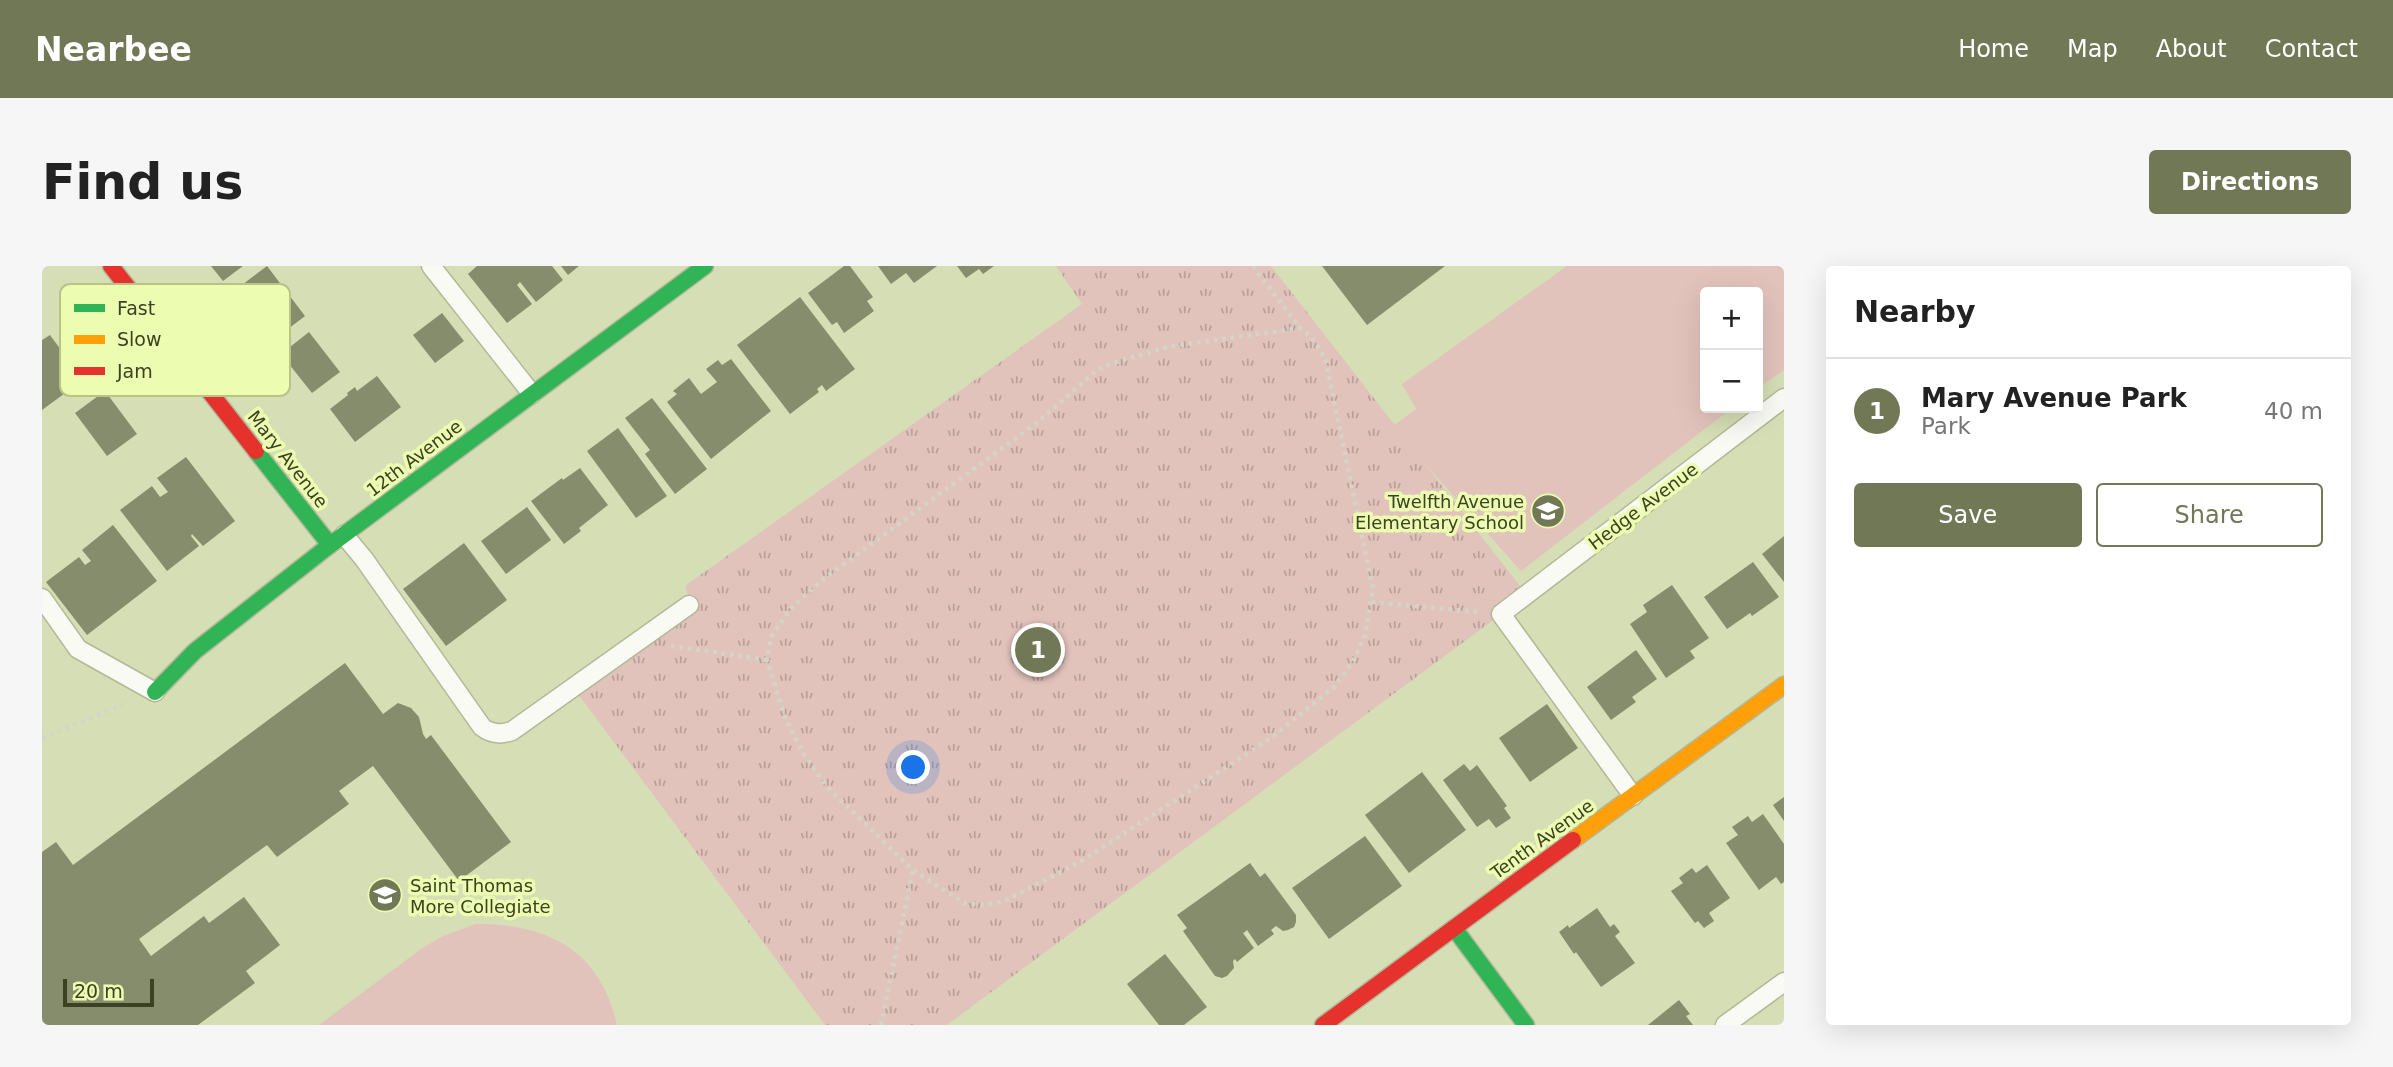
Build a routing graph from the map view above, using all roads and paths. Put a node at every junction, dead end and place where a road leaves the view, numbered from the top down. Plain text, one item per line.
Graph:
1 (111, 266) edge
2 (431, 266) edge
3 (705, 266) edge
4 (1252, 266) edge
5 (126, 284) edge
6 (1300, 328) junction
7 (532, 394) junction
8 (218, 396) edge
9 (1784, 398) edge
10 (337, 540) junction
11 (42, 597) edge
12 (1372, 602) junction
13 (689, 605) dead end
14 (1501, 614) junction
15 (636, 641) junction
16 (767, 660) junction
17 (1784, 685) edge
18 (155, 692) joint
19 (111, 710) dead end
20 (42, 738) edge
21 (1633, 796) junction
22 (912, 870) junction
23 (1454, 928) junction
24 (1784, 982) edge
25 (881, 1025) edge
26 (1323, 1025) edge
27 (1526, 1025) edge
28 (1725, 1025) edge

1 - 5 street, Mary Avenue
2 - 7 lane
3 - 7 street, 12th Avenue
4 - 6 path
6 - 12 path
6 - 16 path
7 - 10 street, 12th Avenue
8 - 10 street, Mary Avenue
9 - 14 lane, Hedge Avenue
10 - 15 lane
10 - 18 street, 12th Avenue
11 - 18 lane
12 - 14 path
12 - 22 path
13 - 15 lane
14 - 21 lane
15 - 16 path
16 - 22 path
17 - 21 street, Tenth Avenue
19 - 20 path
21 - 23 street, Tenth Avenue
22 - 25 path
23 - 26 street, Tenth Avenue
23 - 27 street
24 - 28 lane

